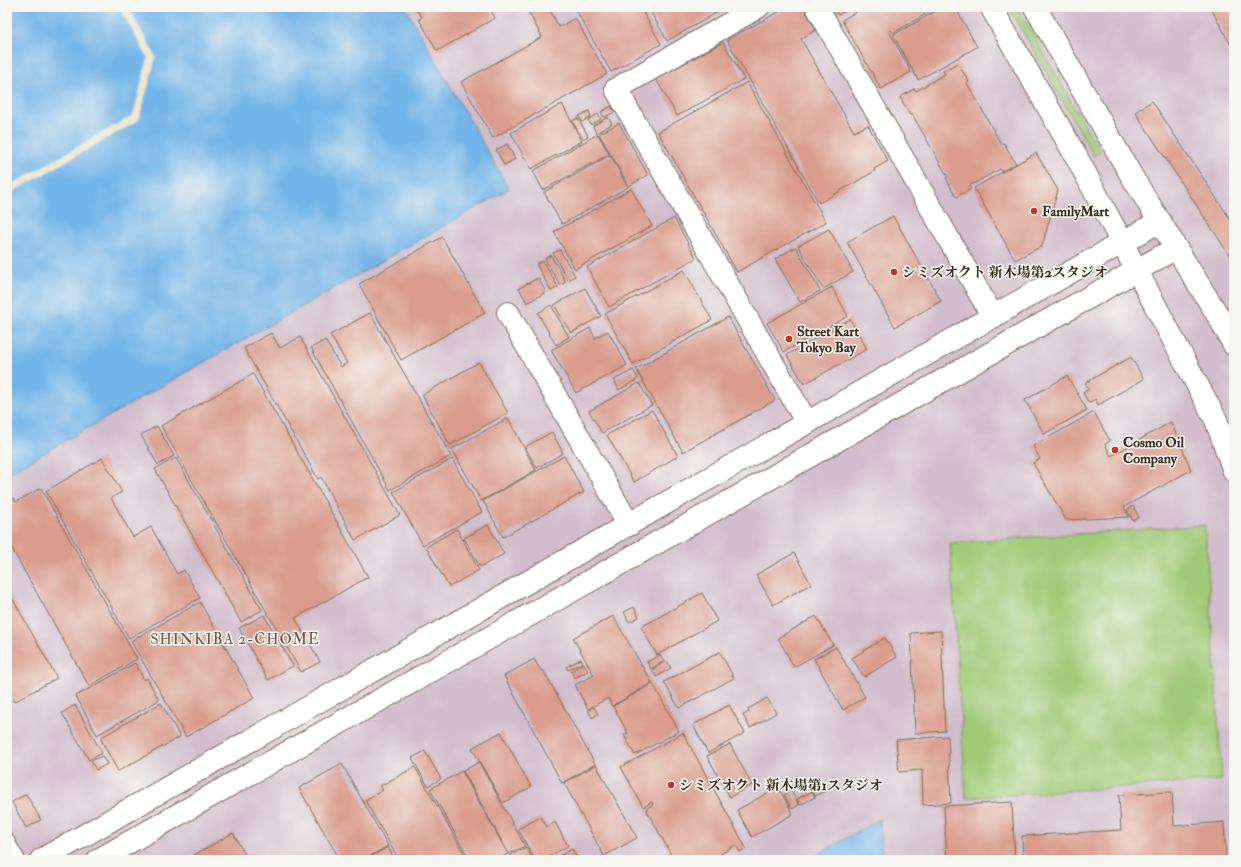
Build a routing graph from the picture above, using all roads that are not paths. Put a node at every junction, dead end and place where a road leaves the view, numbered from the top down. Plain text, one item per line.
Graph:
1 (758, 7) edge
2 (817, 7) edge
3 (991, 7) edge
4 (1035, 7) edge
5 (1160, 221) junction
6 (1122, 243) junction
7 (1176, 248) junction
8 (1137, 270) junction
9 (508, 313) dead end
10 (993, 317) junction
11 (1234, 345) edge
12 (807, 423) junction
13 (1234, 471) edge
14 (629, 525) junction
15 (370, 672) junction
16 (384, 697) junction
17 (7, 839) edge
18 (19, 860) edge
19 (41, 860) edge
20 (98, 860) edge

1 - 12 street
2 - 10 street
3 - 6 street
4 - 5 street
5 - 6 street
5 - 7 street
6 - 8 street
6 - 10 street
7 - 8 street
7 - 11 street
8 - 13 street
8 - 16 street
9 - 14 street
10 - 12 street
12 - 14 street
14 - 15 street
15 - 16 street
15 - 19 street
16 - 20 street
17 - 18 lane

